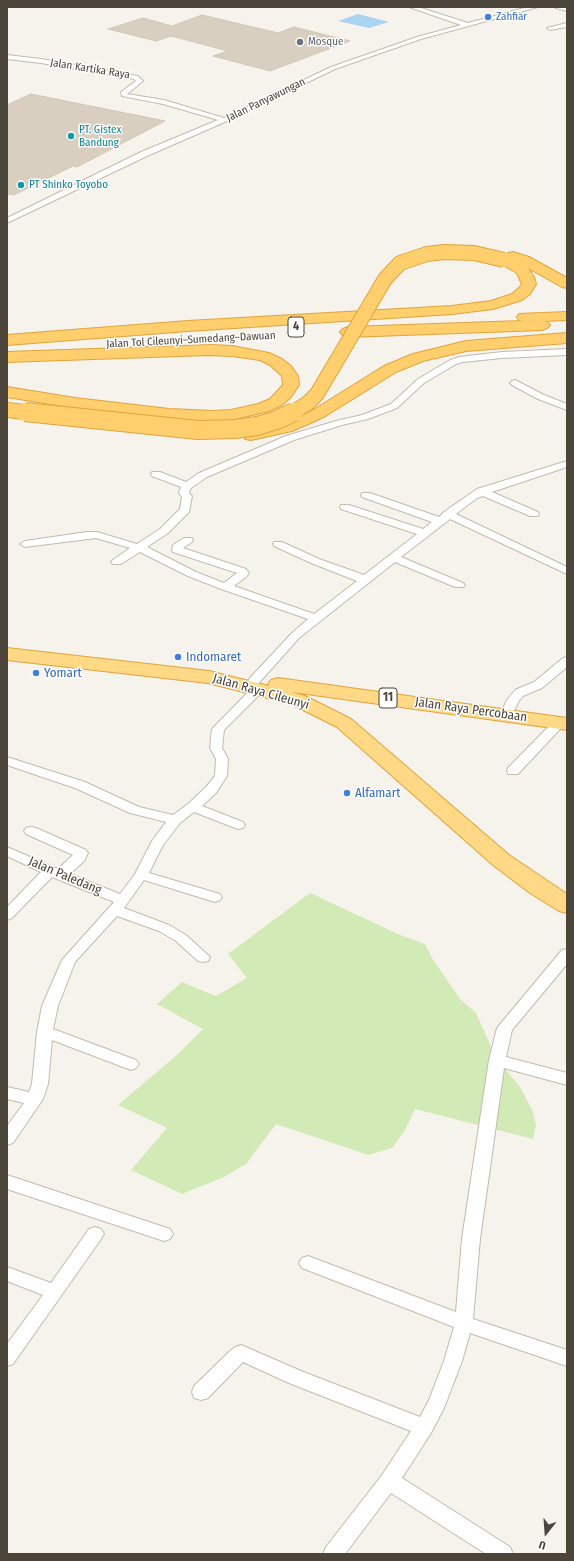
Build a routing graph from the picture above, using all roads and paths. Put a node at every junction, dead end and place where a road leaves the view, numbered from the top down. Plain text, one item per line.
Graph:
1 (412, 7) edge
2 (535, 7) edge
3 (558, 7) edge
4 (567, 9) edge
5 (467, 25) junction
6 (567, 25) edge
7 (550, 28) dead end
8 (7, 57) edge
9 (225, 120) junction
10 (7, 221) edge
11 (508, 258) junction
12 (567, 284) edge
13 (567, 316) edge
14 (567, 324) edge
15 (330, 332) dead end
16 (190, 333) junction
17 (238, 338) dead end
18 (567, 338) edge
19 (7, 341) edge
20 (7, 352) edge
21 (567, 352) edge
22 (7, 357) edge
23 (515, 383) dead end
24 (7, 392) edge
25 (75, 403) junction
26 (567, 407) edge
27 (7, 410) edge
28 (7, 415) edge
29 (567, 464) edge
30 (156, 474) dead end
31 (187, 486) junction
32 (481, 491) junction
33 (366, 495) dead end
34 (346, 507) dead end
35 (448, 514) junction
36 (534, 514) dead end
37 (439, 521) junction
38 (424, 533) junction
39 (188, 540) dead end
40 (25, 544) dead end
41 (278, 544) dead end
42 (140, 548) junction
43 (394, 558) junction
44 (117, 562) dead end
45 (567, 571) edge
46 (366, 580) junction
47 (459, 585) dead end
48 (225, 587) junction
49 (316, 618) junction
50 (7, 654) edge
51 (567, 661) edge
52 (209, 677) joint
53 (256, 685) junction
54 (336, 691) junction
55 (322, 711) junction
56 (506, 715) junction
57 (563, 723) edge
58 (7, 761) edge
59 (513, 770) dead end
60 (193, 806) junction
61 (175, 820) junction
62 (238, 825) dead end
63 (31, 831) dead end
64 (7, 851) edge
65 (55, 873) junction
66 (140, 875) junction
67 (215, 897) dead end
68 (118, 905) junction
69 (567, 905) edge
70 (7, 915) edge
71 (567, 954) edge
72 (202, 957) dead end
73 (45, 1032) junction
74 (497, 1060) junction
75 (131, 1064) dead end
76 (567, 1079) edge
77 (7, 1093) edge
78 (35, 1099) junction
79 (7, 1139) edge
80 (7, 1182) edge
81 (95, 1234) dead end
82 (164, 1234) dead end
83 (308, 1262) dead end
84 (7, 1274) edge
85 (55, 1292) junction
86 (464, 1323) junction
87 (7, 1358) edge
88 (567, 1358) edge
89 (201, 1392) dead end
90 (424, 1427) junction
91 (389, 1481) junction
92 (333, 1554) edge
93 (503, 1554) edge

1 - 5 street
2 - 5 street, Jalan Panyawungan
3 - 4 street
5 - 9 street, Jalan Panyawungan
6 - 7 street
8 - 9 street, Jalan Kartika Raya
9 - 10 street, Jalan Panyawungan
11 - 12 highway
11 - 16 highway
11 - 25 highway
11 - 27 highway, bridge
13 - 16 highway, Jalan Tol Cileunyi–Sumedang–Dawuan / 4
14 - 15 highway
16 - 17 highway, Jalan Tol Cileunyi–Sumedang–Dawuan / 4
16 - 19 highway, Jalan Tol Cileunyi–Sumedang–Dawuan / 4
16 - 20 highway, Jalan Tol Cileunyi–Sumedang–Dawuan / 4
18 - 28 highway
21 - 31 street
22 - 25 highway
23 - 26 street
24 - 25 highway
29 - 32 street
30 - 31 street
31 - 42 street
32 - 35 street
32 - 36 street
33 - 37 street
34 - 38 street
35 - 37 street
35 - 45 street
37 - 38 street
38 - 43 street
39 - 48 street
40 - 42 street
41 - 46 street
42 - 44 street
42 - 48 street
43 - 46 street
43 - 47 street
46 - 49 street
48 - 49 street
49 - 53 street
50 - 52 highway, Jalan Raya Cileunyi / 11
51 - 56 street
52 - 53 highway, Jalan Raya Percobaan / 11
53 - 54 highway, Jalan Raya Percobaan / 11
53 - 55 highway, Jalan Raya Cileunyi / 11
53 - 60 street
54 - 55 highway
54 - 56 highway, Jalan Raya Percobaan / 11
55 - 69 highway, Jalan Raya Cileunyi / 11
56 - 57 highway, Jalan Raya Percobaan / 11
57 - 59 street
58 - 61 street
60 - 61 street
60 - 62 street
61 - 66 street
63 - 65 street
64 - 65 street, Jalan Paledang
65 - 68 street, Jalan Paledang
65 - 70 street
66 - 67 street
66 - 68 street
68 - 72 street, Jalan Paledang
68 - 73 street
71 - 74 street
73 - 75 street
73 - 78 street
74 - 76 street
74 - 86 street
77 - 78 street
78 - 79 street
80 - 82 street
81 - 85 street
83 - 86 street
84 - 85 street
85 - 87 street
86 - 88 street
86 - 90 street
89 - 90 street
90 - 91 street
91 - 92 street
91 - 93 street

